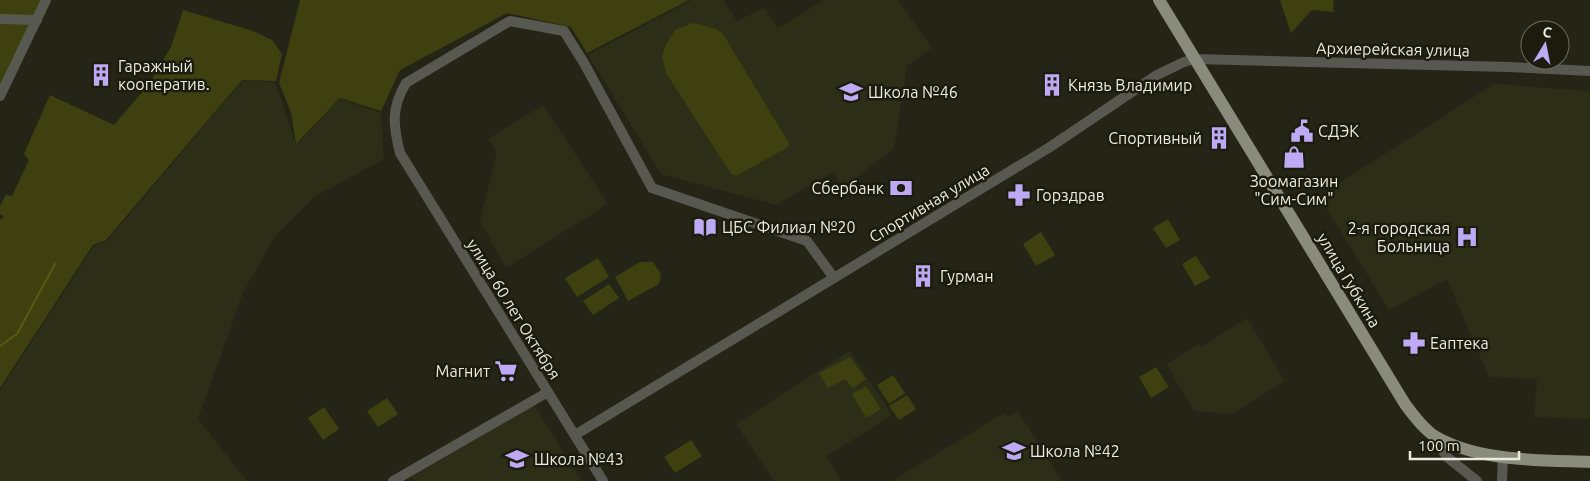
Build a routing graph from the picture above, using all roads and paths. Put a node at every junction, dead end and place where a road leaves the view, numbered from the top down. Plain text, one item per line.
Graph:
1 (46, 0) edge
2 (1159, 0) edge
3 (0, 19) edge
4 (37, 20) junction
5 (1195, 59) junction
6 (1590, 71) edge
7 (0, 96) edge
8 (834, 278) junction
9 (548, 392) junction
10 (1432, 434) junction
11 (575, 435) junction
12 (1503, 457) junction
13 (1590, 462) edge
14 (393, 481) edge
15 (603, 481) edge
16 (1477, 481) edge
17 (1502, 481) edge

1 - 4 street
2 - 5 main road, улица Губкина
3 - 4 street
4 - 7 street
5 - 6 street, Архиерейская улица
5 - 8 street, Спортивная улица
5 - 10 main road, улица Губкина
8 - 9 street, улица 60 лет Октября
8 - 11 street, Спортивная улица
9 - 11 street, улица 60 лет Октября
9 - 14 street
10 - 12 main road, улица Губкина
10 - 16 street
11 - 15 street, улица 60 лет Октября
12 - 13 main road, улица Губкина
12 - 17 street

